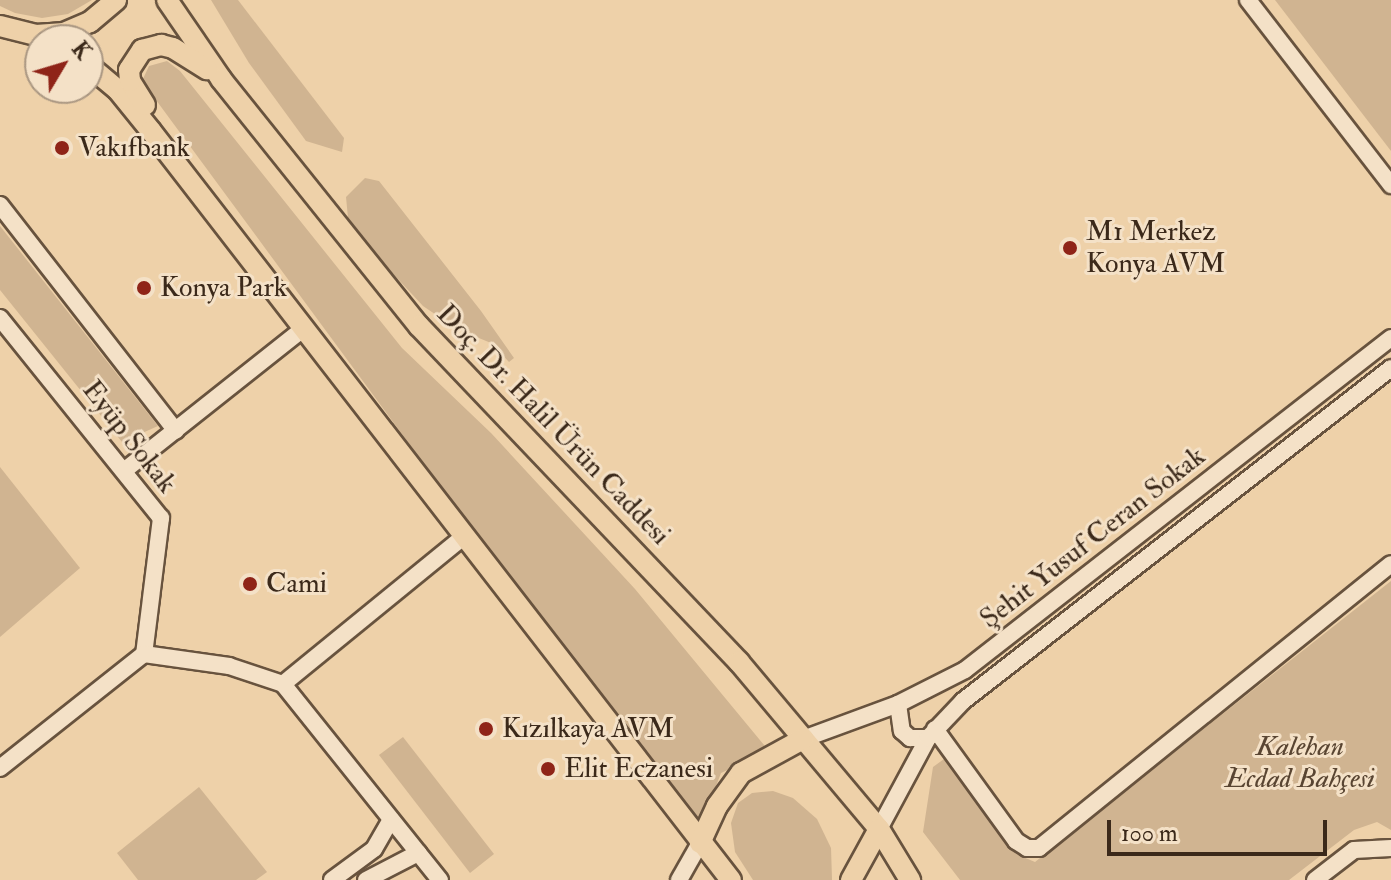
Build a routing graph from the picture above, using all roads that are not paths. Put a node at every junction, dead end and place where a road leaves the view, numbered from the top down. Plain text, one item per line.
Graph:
1 (116, 0) edge
2 (167, 0) edge
3 (1248, 0) edge
4 (85, 24) edge
5 (0, 26) edge
6 (24, 33) edge
7 (24, 38) edge
8 (0, 41) edge
9 (104, 78) edge
10 (221, 79) junction
11 (172, 158) junction
12 (1391, 185) edge
13 (0, 205) edge
14 (0, 318) edge
15 (303, 329) junction
16 (1391, 338) edge
17 (1391, 368) edge
18 (176, 431) junction
19 (125, 470) junction
20 (463, 537) junction
21 (1391, 564) edge
22 (144, 654) junction
23 (283, 684) junction
24 (898, 704) junction
25 (932, 733) junction
26 (803, 739) junction
27 (0, 768) edge
28 (391, 819) junction
29 (879, 829) junction
30 (700, 843) junction
31 (1391, 848) edge
32 (418, 853) junction
33 (332, 880) edge
34 (366, 880) edge
35 (440, 880) edge
36 (679, 880) edge
37 (731, 880) edge
38 (851, 880) edge
39 (910, 880) edge
40 (1315, 880) edge

1 - 4 main road
2 - 10 main road, Doç. Dr. Halil Ürün Caddesi
3 - 12 street
5 - 6 main road
7 - 8 main road
9 - 11 main road
10 - 11 main road
10 - 26 main road, Doç. Dr. Halil Ürün Caddesi
11 - 15 main road
13 - 18 street
14 - 19 street, Eyüp Sokak
15 - 18 street
15 - 20 main road
16 - 24 street, Şehit Yusuf Ceran Sokak
17 - 25 street, Şehit Yusuf Ceran Sokak
18 - 19 street
19 - 22 street, Eyüp Sokak
20 - 23 street
20 - 30 main road
21 - 25 street
22 - 23 street
22 - 27 street
23 - 28 street
24 - 25 street
24 - 26 street, Şehit Yusuf Ceran Sokak
25 - 29 street, Şehit Yusuf Ceran Sokak
26 - 29 main road, Doç. Dr. Halil Ürün Caddesi
26 - 30 main road
28 - 32 street
28 - 33 street
29 - 38 main road
29 - 39 main road, Doç. Dr. Halil Ürün Caddesi
30 - 36 street
30 - 37 main road
31 - 40 street
32 - 34 street
32 - 35 street

